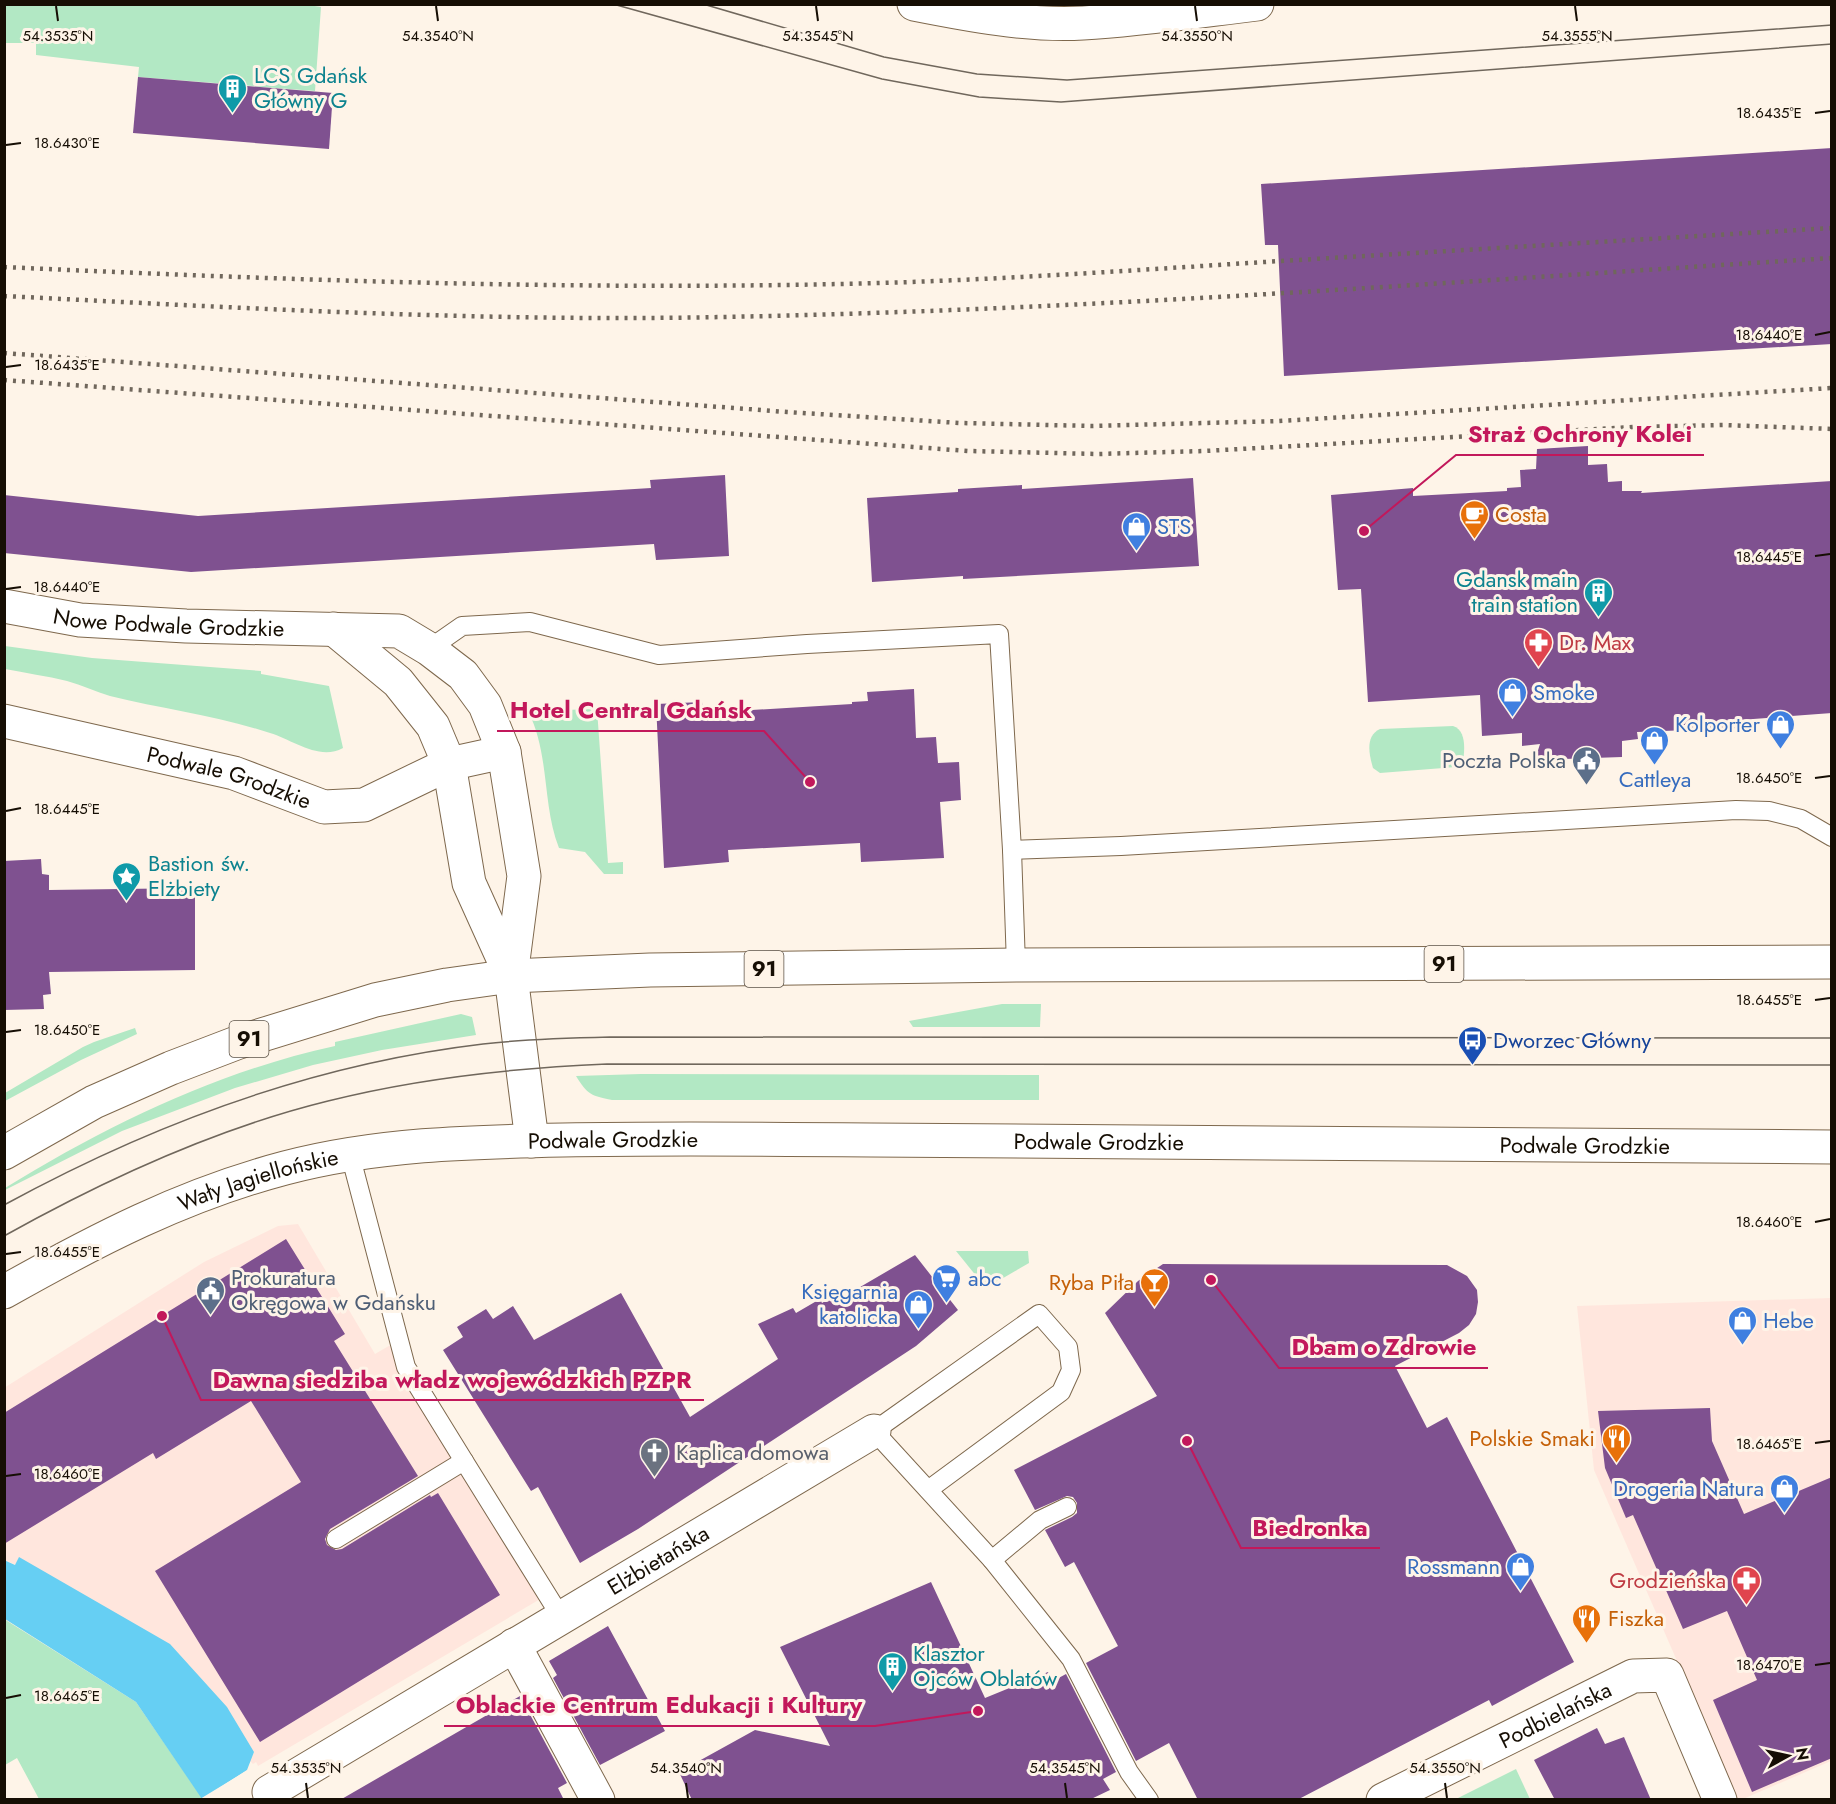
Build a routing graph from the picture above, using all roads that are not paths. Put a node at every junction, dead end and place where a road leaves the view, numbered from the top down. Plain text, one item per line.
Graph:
1 (914, 4) edge
2 (1257, 4) edge
3 (1082, 14) edge
4 (4, 606) edge
5 (334, 629) junction
6 (429, 649) junction
7 (4, 721) edge
8 (504, 752) junction
9 (449, 764) junction
10 (1832, 837) edge
11 (1012, 850) junction
12 (1832, 962) edge
13 (1016, 965) junction
14 (512, 976) junction
15 (532, 1141) junction
16 (1832, 1147) edge
17 (4, 1153) edge
18 (350, 1154) junction
19 (4, 1292) edge
20 (874, 1431) junction
21 (464, 1461) junction
22 (928, 1490) junction
23 (1067, 1507) dead end
24 (336, 1539) dead end
25 (992, 1560) junction
26 (561, 1617) junction
27 (514, 1645) junction
28 (269, 1792) dead end
29 (598, 1800) edge
30 (1149, 1800) edge
31 (1383, 1800) edge
32 (1720, 1800) edge

1 - 3 main road
2 - 3 main road
4 - 5 main road, Nowe Podwale Grodzkie
5 - 6 main road, Nowe Podwale Grodzkie
5 - 9 main road
6 - 8 main road, Nowe Podwale Grodzkie
6 - 11 lane
7 - 9 main road, Podwale Grodzkie
8 - 9 main road, Podwale Grodzkie
8 - 14 main road, Podwale Grodzkie
9 - 14 main road, Podwale Grodzkie
10 - 11 lane
11 - 13 lane
12 - 13 main road, 91
13 - 14 main road, 91
14 - 15 main road, Podwale Grodzkie
14 - 17 main road, 91
15 - 16 main road, Podwale Grodzkie
15 - 18 main road, Wały Jagiellońskie
18 - 19 main road, Wały Jagiellońskie
18 - 21 lane
20 - 22 lane
20 - 22 lane, Elżbietańska
20 - 26 main road, Elżbietańska
21 - 24 lane
21 - 26 lane
22 - 25 lane
23 - 25 lane
25 - 30 lane
26 - 27 main road, Elżbietańska
27 - 28 main road, Elżbietańska
27 - 29 main road
31 - 32 main road, Podbielańska

